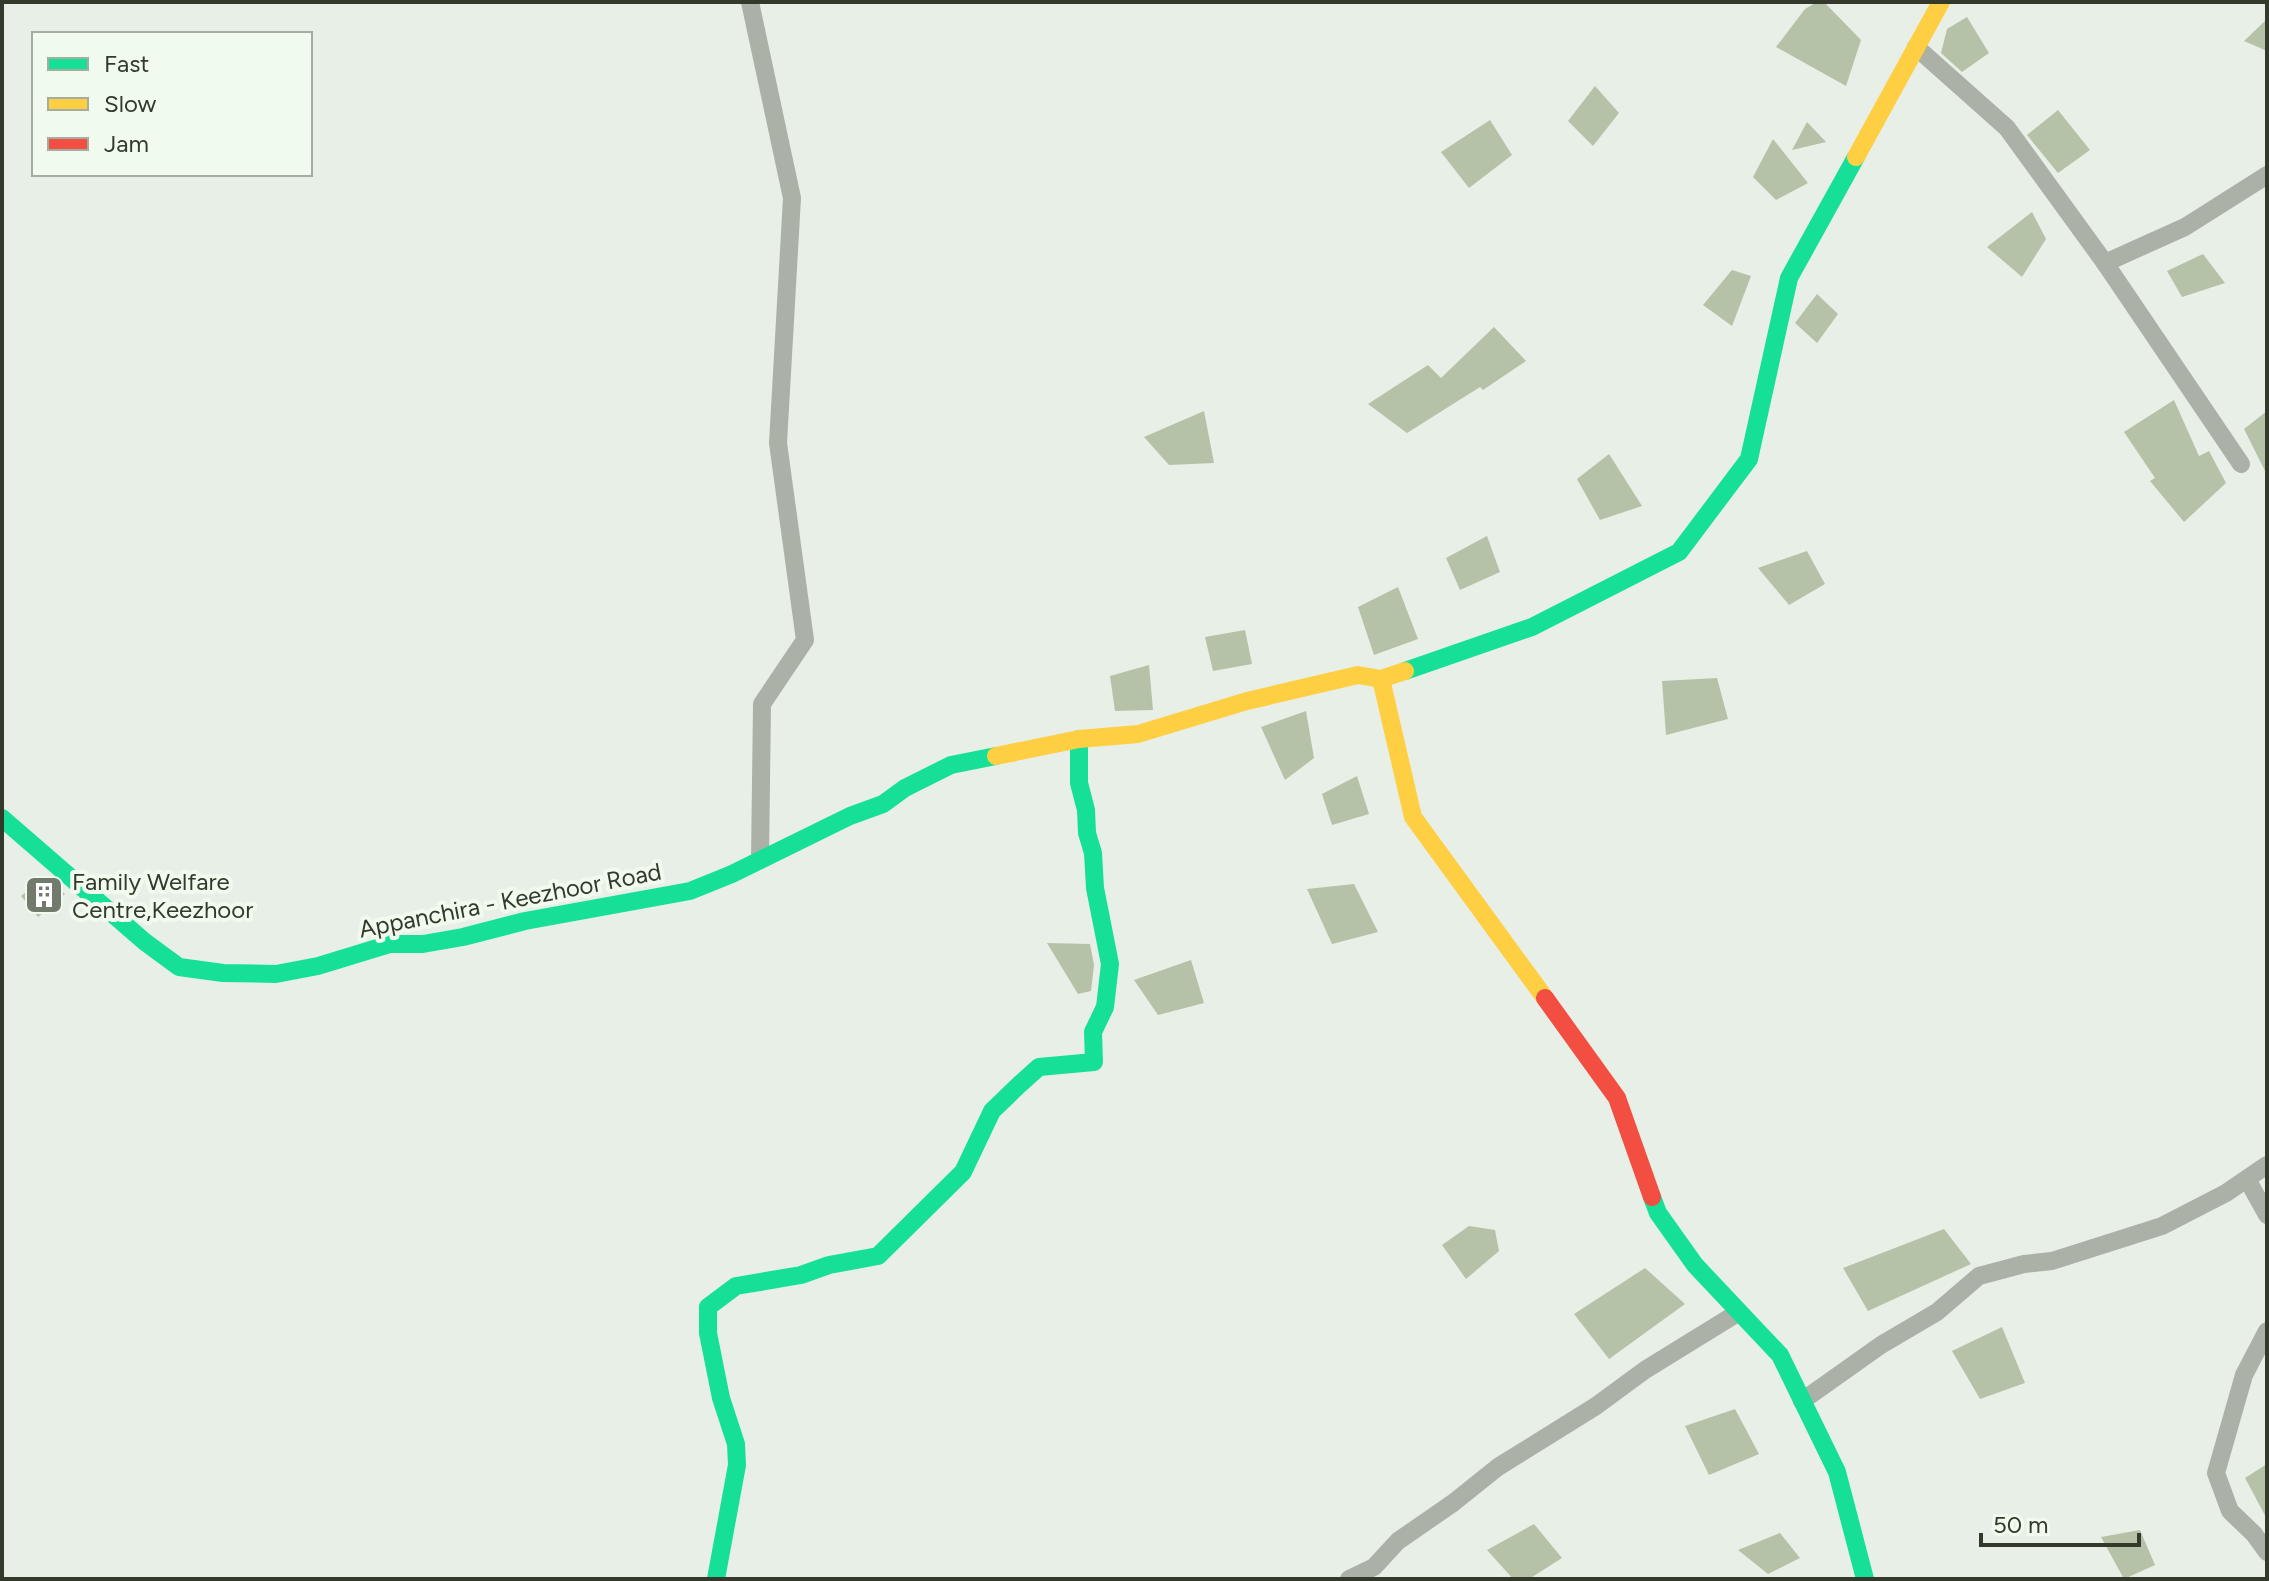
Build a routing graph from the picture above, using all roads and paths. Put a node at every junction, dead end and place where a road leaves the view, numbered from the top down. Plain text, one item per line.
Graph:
1 (750, 2) edge
2 (1941, 2) edge
3 (1916, 47) junction
4 (2267, 175) edge
5 (2105, 263) junction
6 (2241, 464) dead end
7 (1381, 679) junction
8 (1079, 739) junction
9 (2, 818) edge
10 (760, 860) junction
11 (2267, 1165) edge
12 (2247, 1179) junction
13 (2267, 1215) edge
14 (1739, 1312) junction
15 (2267, 1331) edge
16 (1802, 1401) junction
17 (2267, 1552) edge
18 (716, 1579) edge
19 (1349, 1579) edge
20 (1865, 1579) edge

1 - 10 street
2 - 3 main road, Appanchira - Keezhoor Road
3 - 5 street
3 - 7 main road, Appanchira - Keezhoor Road
4 - 5 street
5 - 6 street
7 - 8 main road, Appanchira - Keezhoor Road
7 - 14 main road
8 - 10 main road, Appanchira - Keezhoor Road
8 - 18 main road
9 - 10 main road, Appanchira - Keezhoor Road
11 - 12 street
12 - 13 street
12 - 16 street
14 - 16 main road
14 - 19 street
15 - 17 street
16 - 20 main road

